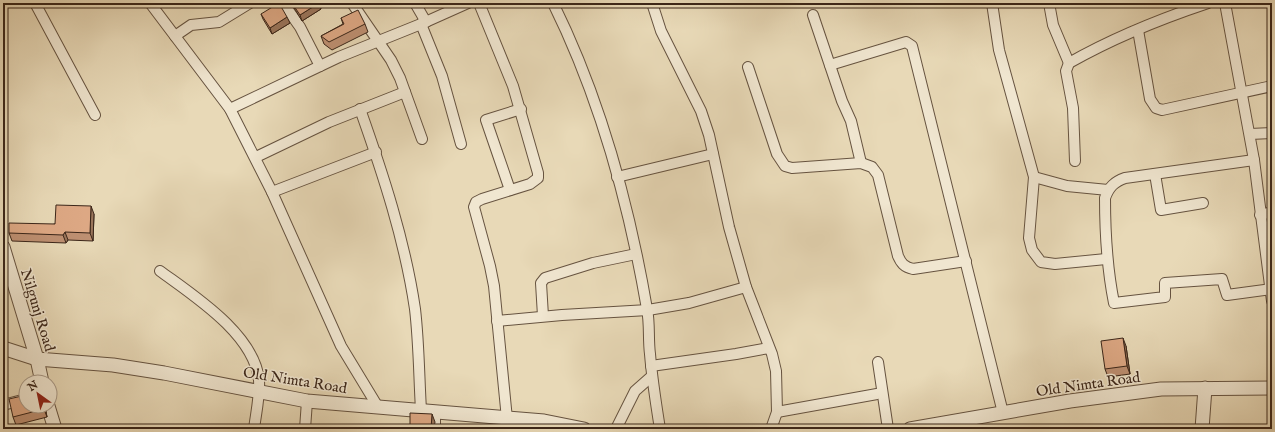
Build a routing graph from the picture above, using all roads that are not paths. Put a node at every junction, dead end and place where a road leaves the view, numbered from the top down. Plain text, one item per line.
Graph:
1 (35, 3) edge
2 (150, 3) edge
3 (250, 3) edge
4 (283, 3) edge
5 (352, 3) edge
6 (415, 3) edge
7 (468, 3) edge
8 (479, 3) edge
9 (552, 3) edge
10 (652, 3) edge
11 (992, 3) edge
12 (1050, 3) edge
13 (1208, 3) edge
14 (1225, 3) edge
15 (813, 15) dead end
16 (424, 23) junction
17 (1138, 30) junction
18 (175, 36) junction
19 (379, 41) junction
20 (1069, 62) junction
21 (830, 65) junction
22 (320, 66) junction
23 (748, 66) dead end
24 (1272, 86) edge
25 (405, 92) junction
26 (1242, 93) junction
27 (230, 109) junction
28 (360, 109) junction
29 (521, 109) junction
30 (95, 115) dead end
31 (1272, 132) edge
32 (1250, 134) junction
33 (422, 139) dead end
34 (461, 144) dead end
35 (376, 152) junction
36 (713, 154) junction
37 (256, 157) junction
38 (1254, 160) junction
39 (1075, 161) dead end
40 (860, 163) junction
41 (1155, 174) junction
42 (617, 177) junction
43 (1034, 177) junction
44 (510, 190) junction
45 (1108, 190) junction
46 (272, 192) junction
47 (1203, 203) dead end
48 (1272, 212) edge
49 (1260, 215) junction
50 (3, 247) edge
51 (636, 254) junction
52 (1106, 260) junction
53 (966, 261) junction
54 (1270, 264) edge
55 (160, 271) dead end
56 (746, 287) junction
57 (1271, 289) edge
58 (1272, 301) edge
59 (648, 310) junction
60 (543, 316) junction
61 (497, 321) junction
62 (3, 348) edge
63 (769, 348) junction
64 (37, 359) junction
65 (878, 362) dead end
66 (651, 366) junction
67 (40, 374) edge
68 (652, 376) junction
69 (1205, 388) junction
70 (1272, 388) edge
71 (258, 392) junction
72 (877, 394) dead end
73 (18, 401) edge
74 (307, 401) junction
75 (3, 405) edge
76 (378, 407) junction
77 (421, 410) junction
78 (435, 412) junction
79 (777, 412) junction
80 (1003, 413) junction
81 (50, 414) edge
82 (507, 419) junction
83 (950, 425) edge
84 (579, 428) edge
85 (55, 429) edge
86 (254, 429) edge
87 (305, 429) edge
88 (435, 429) edge
89 (616, 429) edge
90 (660, 429) edge
91 (771, 429) edge
92 (888, 429) edge
93 (910, 429) edge
94 (1202, 429) edge

1 - 30 street
2 - 18 street
3 - 18 street
4 - 22 street
5 - 19 street
6 - 16 street
7 - 16 street
8 - 29 street
9 - 42 street
10 - 36 street
11 - 43 street
12 - 20 street
13 - 17 street
14 - 26 street
15 - 21 street
16 - 19 street
16 - 34 street
17 - 20 street
17 - 26 street
18 - 27 street
19 - 22 street
19 - 25 street
20 - 39 street
21 - 40 street
21 - 53 street
22 - 27 street
23 - 40 street
24 - 26 street
25 - 28 street
25 - 33 street
26 - 32 street
27 - 37 street
28 - 35 street
28 - 37 street
29 - 44 street
29 - 44 street
31 - 32 street
32 - 38 street
35 - 46 street
35 - 77 street
36 - 42 street
36 - 56 street
37 - 46 street
38 - 41 street
38 - 49 street
40 - 53 street
41 - 45 street
41 - 47 street
42 - 51 street
43 - 45 street
43 - 52 street
44 - 61 street
45 - 52 street
46 - 76 street
48 - 49 street
49 - 54 street
50 - 64 street, Nilgunj Road
51 - 59 street
51 - 60 street
52 - 57 street
53 - 80 street
54 - 57 street
55 - 71 street
56 - 59 street
56 - 63 street
57 - 58 street
59 - 60 street
59 - 66 street
60 - 61 street
61 - 82 street
62 - 64 street, Old Nimta Road
63 - 66 street
63 - 79 street
64 - 67 street, Nilgunj Road
64 - 71 street, Old Nimta Road
65 - 92 street
66 - 68 street
68 - 89 street
68 - 90 street
69 - 70 street, Old Nimta Road
69 - 80 street, Old Nimta Road
69 - 94 street
71 - 74 street, Old Nimta Road
71 - 86 street
72 - 79 street
73 - 75 street
74 - 76 street, Old Nimta Road
74 - 87 street
76 - 77 street, Old Nimta Road
77 - 78 street, Old Nimta Road
78 - 82 street, Old Nimta Road
78 - 88 street
79 - 91 street
80 - 83 street, Old Nimta Road
81 - 85 street
82 - 84 street, Old Nimta Road
83 - 93 street, Old Nimta Road

